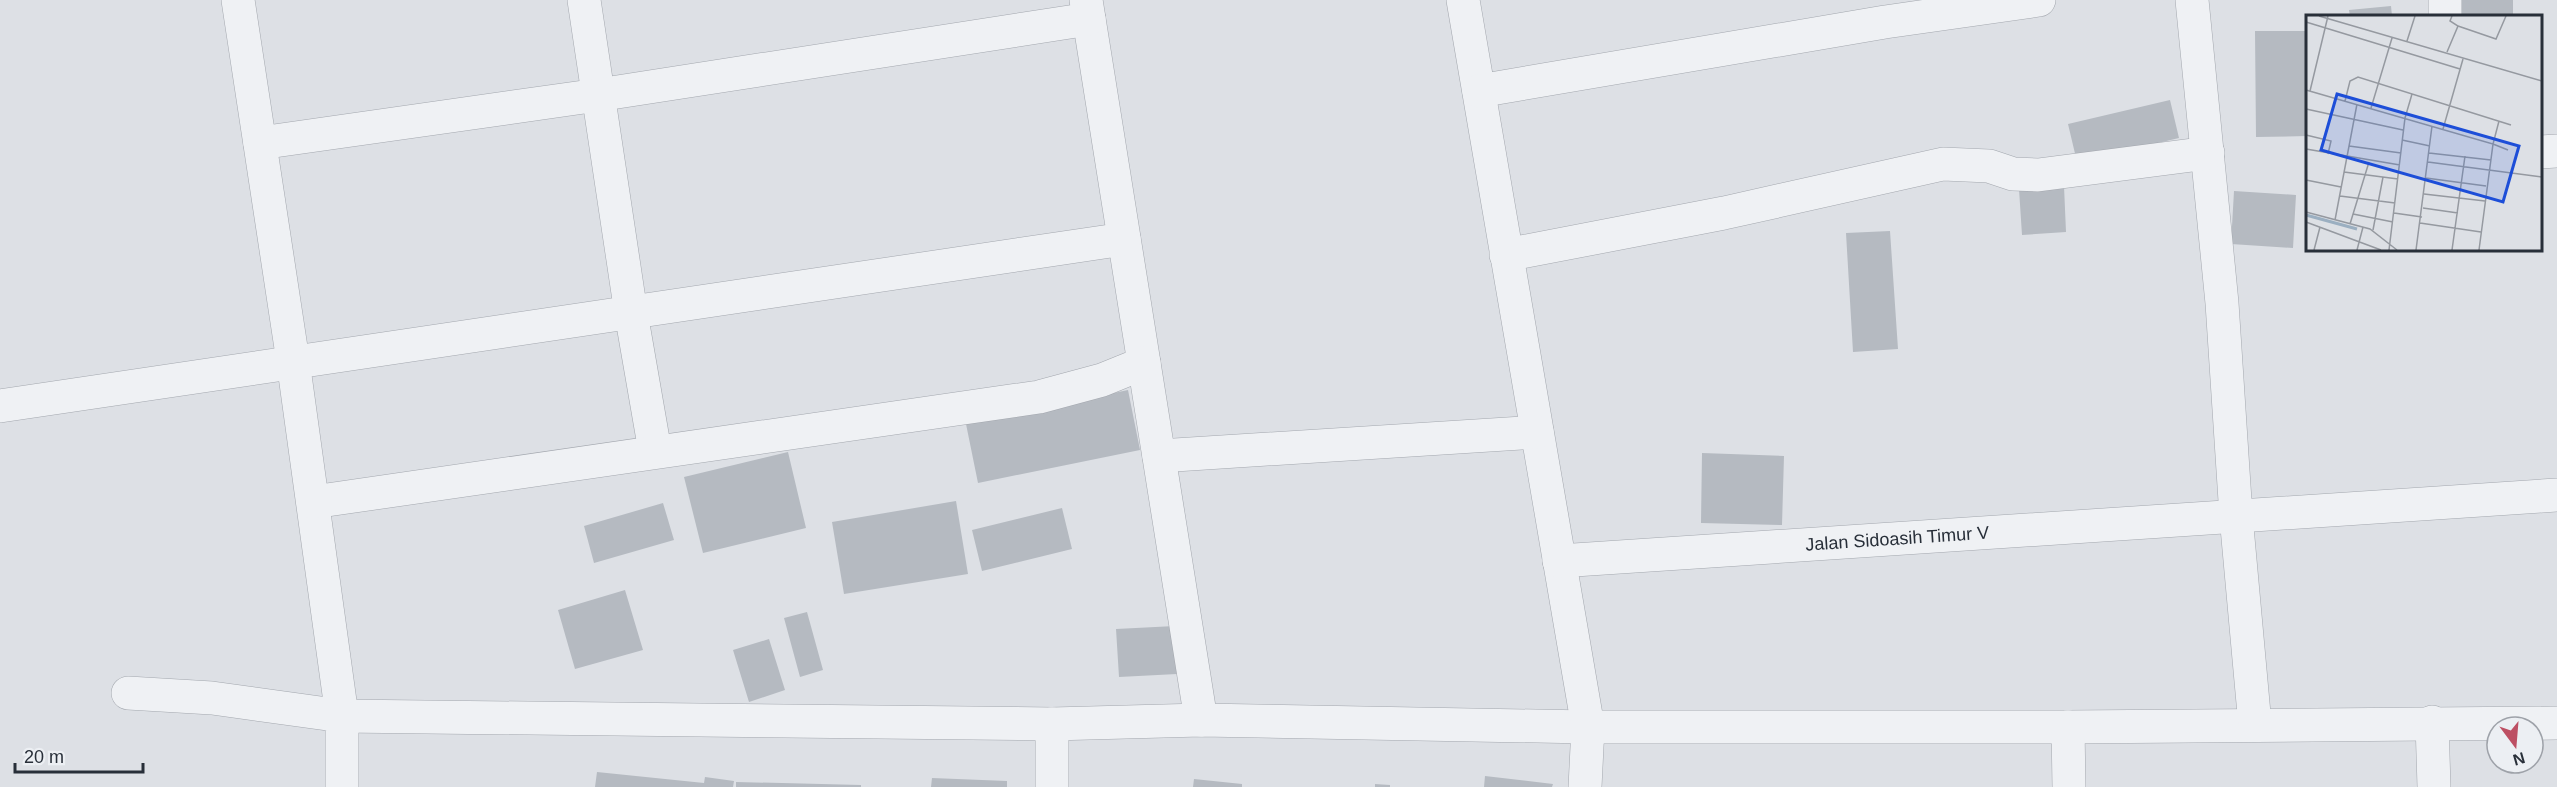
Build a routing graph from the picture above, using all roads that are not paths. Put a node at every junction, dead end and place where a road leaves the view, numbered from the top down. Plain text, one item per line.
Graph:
1 (238, 0) edge
2 (584, 0) edge
3 (1463, 0) edge
4 (2039, 0) edge
5 (2192, 0) edge
6 (1087, 9) edge
7 (1885, 11) edge
8 (1479, 91) junction
9 (598, 95) junction
10 (260, 143) junction
11 (2557, 151) edge
12 (2542, 152) edge
13 (2208, 153) junction
14 (1124, 239) junction
15 (1506, 255) junction
16 (631, 313) junction
17 (293, 361) junction
18 (1144, 363) junction
19 (0, 406) edge
20 (1537, 432) junction
21 (655, 451) junction
22 (1159, 456) junction
23 (2557, 495) edge
24 (313, 502) junction
25 (2236, 516) junction
26 (1559, 561) junction
27 (128, 693) dead end
28 (342, 716) junction
29 (1201, 720) junction
30 (2432, 722) junction
31 (2557, 723) edge
32 (1052, 724) junction
33 (2255, 725) junction
34 (1588, 727) junction
35 (2068, 727) junction
36 (342, 787) edge
37 (1052, 787) edge
38 (1586, 787) edge
39 (2069, 787) edge
40 (2433, 787) edge

1 - 10 street
2 - 9 street
3 - 8 street
4 - 7 street
5 - 13 street
6 - 9 street
6 - 14 street
7 - 8 street
8 - 15 street
9 - 10 street
9 - 16 street
10 - 17 street
11 - 12 street
13 - 15 street
13 - 25 street
14 - 16 street
14 - 18 street
15 - 20 street
16 - 17 street
16 - 21 street
17 - 19 street
17 - 24 street
18 - 21 street
18 - 22 street
20 - 22 street
20 - 26 street
21 - 24 street
22 - 29 street
23 - 25 street, Jalan Sidoasih Timur V
24 - 28 street
25 - 26 street, Jalan Sidoasih Timur V
25 - 33 street
26 - 34 street
27 - 28 street
28 - 32 street
28 - 36 street
29 - 32 street
29 - 34 street
30 - 31 street
30 - 33 street
30 - 40 street
32 - 37 street
33 - 35 street
34 - 35 street
34 - 38 street
35 - 39 street

